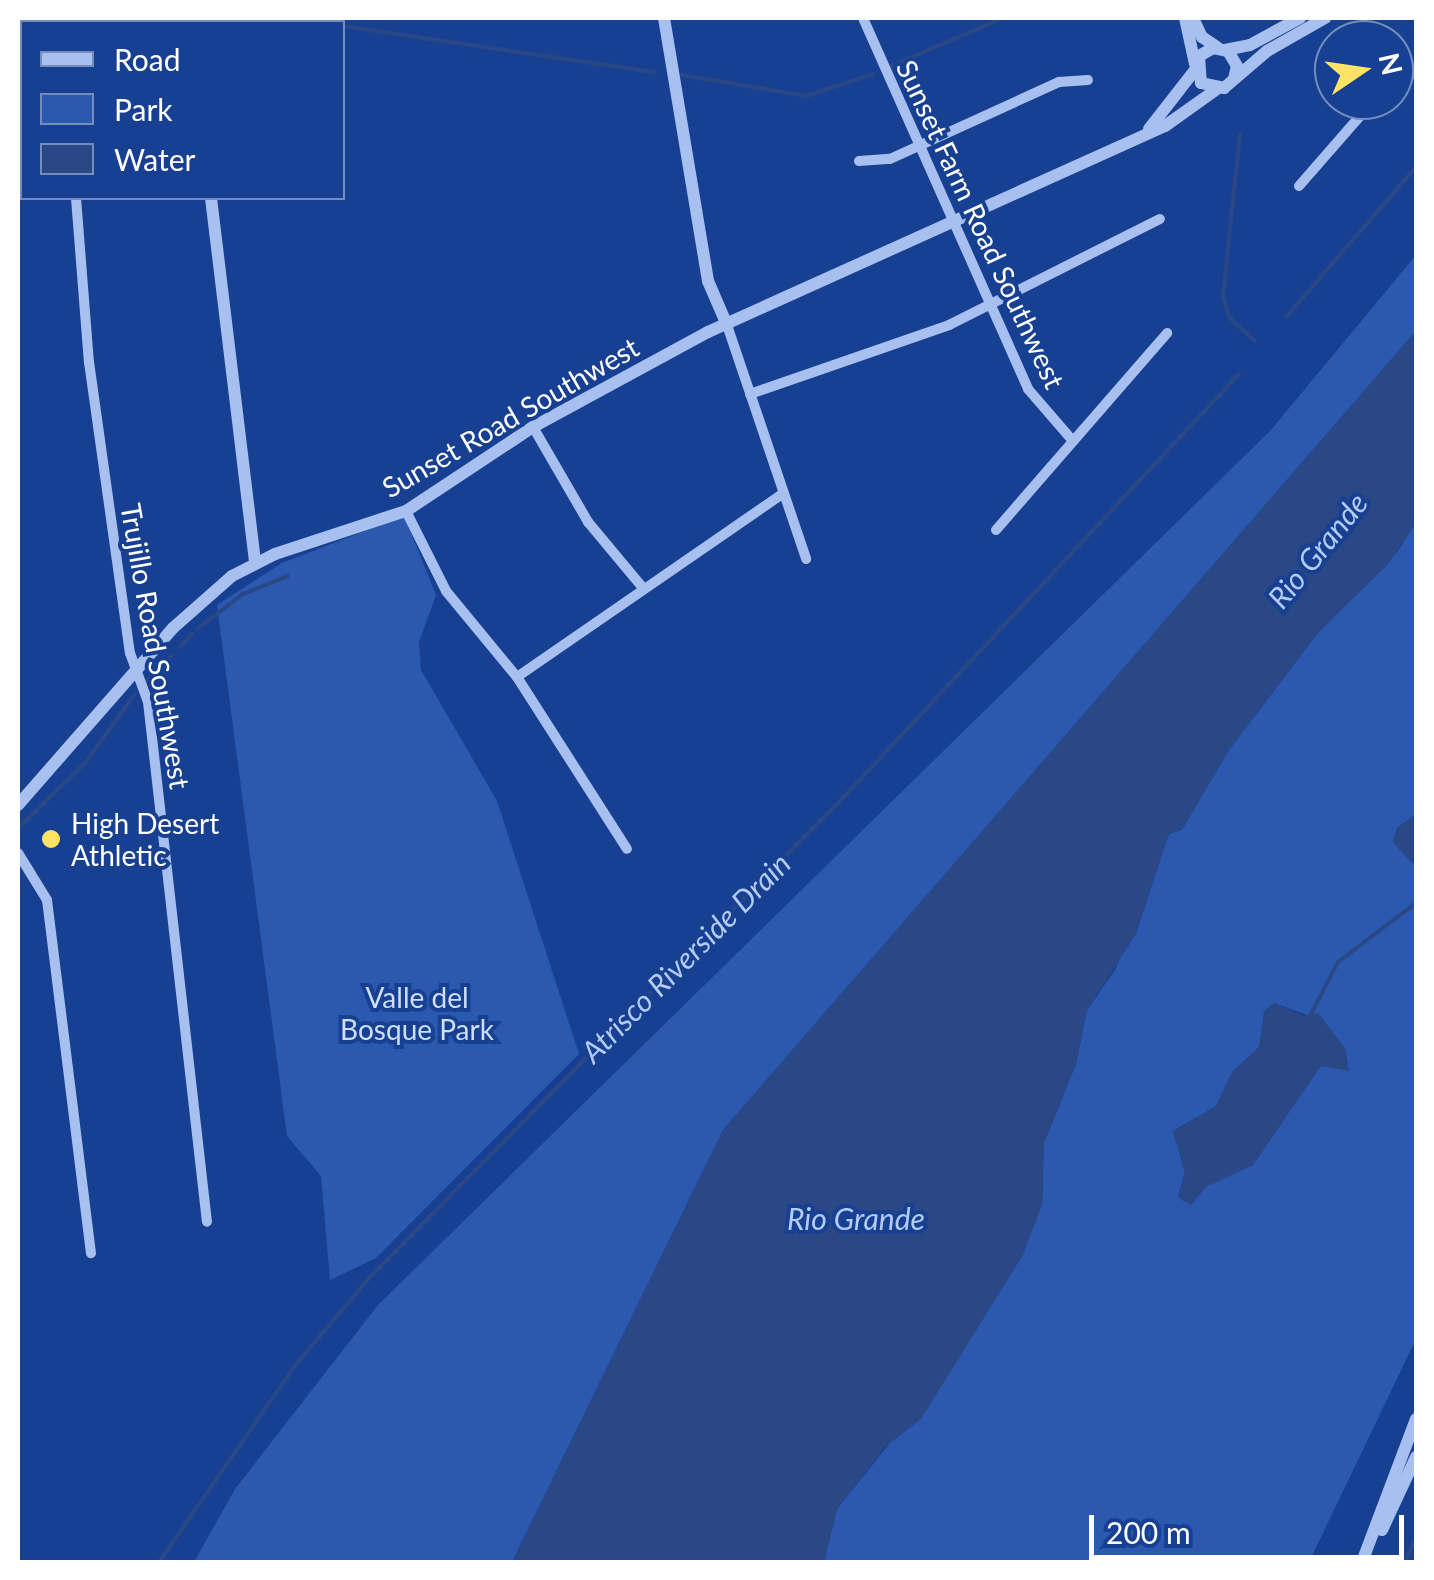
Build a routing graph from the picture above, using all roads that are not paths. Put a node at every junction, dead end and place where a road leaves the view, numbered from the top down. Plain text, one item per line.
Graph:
1 (664, 18) edge
2 (864, 18) edge
3 (1185, 18) edge
4 (1193, 18) edge
5 (1300, 18) edge
6 (1325, 18) edge
7 (1222, 49) junction
8 (1196, 68) junction
9 (1234, 78) junction
10 (1088, 80) dead end
11 (1217, 89) junction
12 (1357, 120) edge
13 (1148, 131) junction
14 (917, 147) junction
15 (859, 161) dead end
16 (1299, 186) dead end
17 (76, 200) edge
18 (211, 200) edge
19 (1160, 220) dead end
20 (952, 222) junction
21 (990, 304) junction
22 (727, 325) junction
23 (1167, 333) dead end
24 (750, 394) junction
25 (533, 427) junction
26 (1073, 442) junction
27 (782, 494) junction
28 (406, 511) junction
29 (996, 530) dead end
30 (806, 559) dead end
31 (255, 563) junction
32 (642, 588) junction
33 (137, 672) junction
34 (517, 677) junction
35 (18, 805) edge
36 (627, 848) dead end
37 (18, 853) edge
38 (207, 1222) dead end
39 (91, 1253) dead end
40 (1416, 1419) edge
41 (1416, 1457) edge
42 (1363, 1562) edge

1 - 22 street
2 - 14 street, Sunset Farm Road Southwest
3 - 8 street
4 - 7 street
5 - 7 street
6 - 9 street
7 - 8 street
7 - 9 street
8 - 11 street
8 - 13 street, Sunset Road Southwest
9 - 11 street
10 - 14 street
11 - 13 street, Sunset Road Southwest
12 - 16 street
13 - 20 street, Sunset Road Southwest
14 - 15 street
14 - 20 street, Sunset Farm Road Southwest
17 - 33 street, Trujillo Road Southwest
18 - 31 street
19 - 21 street
20 - 21 street, Sunset Farm Road Southwest
20 - 22 street, Sunset Road Southwest
21 - 24 street
21 - 26 street, Sunset Farm Road Southwest
22 - 24 street
22 - 25 street, Sunset Road Southwest
23 - 26 street
24 - 27 street
25 - 28 street, Sunset Road Southwest
25 - 32 street
26 - 29 street
27 - 30 street
27 - 32 street
28 - 31 street, Sunset Road Southwest
28 - 34 street
31 - 33 street, Sunset Road Southwest
32 - 34 street
33 - 35 street, Sunset Road Southwest
33 - 38 street, Trujillo Road Southwest
34 - 36 street
37 - 39 street
40 - 42 street
41 - 42 street

